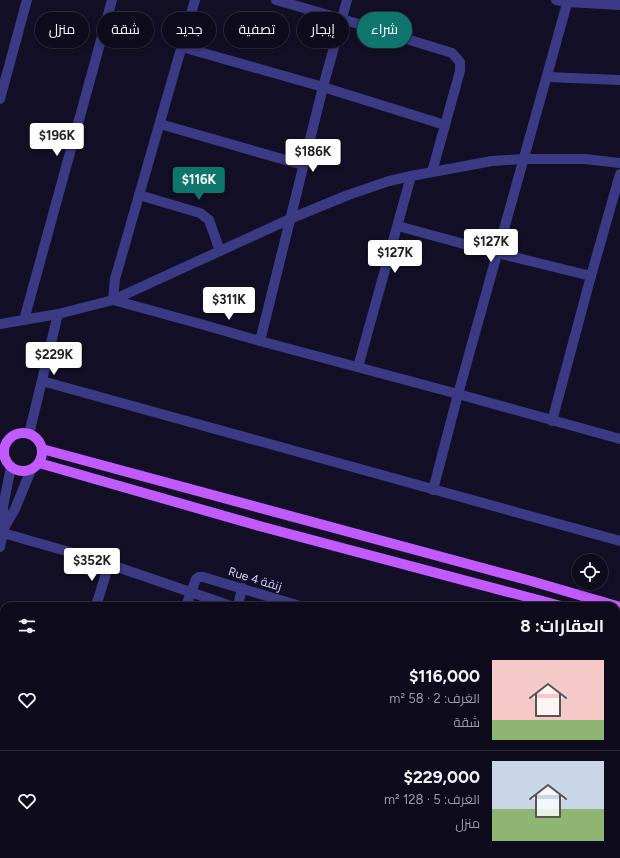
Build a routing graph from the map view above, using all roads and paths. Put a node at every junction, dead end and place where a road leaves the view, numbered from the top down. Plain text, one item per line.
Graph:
1 (27, 0) edge
2 (112, 0) edge
3 (196, 0) edge
4 (276, 0) edge
5 (347, 0) edge
6 (556, 0) edge
7 (568, 1) edge
8 (620, 5) edge
9 (192, 12) edge
10 (318, 12) edge
11 (344, 12) edge
12 (349, 21) edge
13 (182, 48) edge
14 (186, 48) edge
15 (334, 48) edge
16 (547, 77) junction
17 (620, 80) edge
18 (323, 87) junction
19 (0, 99) edge
20 (160, 124) junction
21 (445, 126) junction
22 (524, 159) junction
23 (620, 163) edge
24 (303, 165) junction
25 (432, 172) junction
26 (620, 174) edge
27 (411, 176) junction
28 (139, 195) junction
29 (292, 218) junction
30 (398, 226) junction
31 (220, 251) junction
32 (497, 253) junction
33 (591, 276) junction
34 (113, 300) junction
35 (58, 314) junction
36 (24, 320) junction
37 (0, 324) edge
38 (260, 342) junction
39 (358, 367) junction
40 (42, 381) junction
41 (458, 394) junction
42 (552, 421) junction
43 (29, 434) junction
44 (4, 437) edge
45 (620, 439) edge
46 (42, 449) junction
47 (2, 457) edge
48 (35, 466) junction
49 (11, 467) junction
50 (433, 490) junction
51 (4, 530) junction
52 (620, 541) edge
53 (0, 547) edge
54 (109, 564) junction
55 (242, 588) junction
56 (190, 593) junction
57 (97, 602) edge
58 (187, 602) edge
59 (218, 602) edge
60 (239, 602) edge
61 (287, 602) edge
62 (546, 602) edge
63 (603, 602) edge

1 - 19 street
2 - 36 street
3 - 9 street
4 - 10 street
5 - 11 street
6 - 7 street
7 - 8 street
7 - 16 street
12 - 21 street
13 - 20 street
14 - 18 street
15 - 18 street
16 - 17 street
16 - 22 street
18 - 21 street
18 - 24 street
20 - 24 street
20 - 28 street
21 - 25 street
22 - 23 street
22 - 25 street
22 - 32 street
24 - 29 street
25 - 27 street
26 - 33 street
27 - 29 street
27 - 30 street
28 - 31 street
28 - 34 street
29 - 31 street
29 - 38 street
30 - 32 street
30 - 39 street
31 - 34 street
32 - 33 street
32 - 41 street
33 - 42 street
34 - 35 street
34 - 38 street
35 - 36 street
35 - 40 street
36 - 37 street
38 - 39 street
39 - 41 street
40 - 43 street
40 - 50 street
41 - 42 street
41 - 50 street
42 - 45 street
43 - 44 main road
43 - 46 main road
44 - 47 main road
46 - 48 main road
46 - 63 main road
47 - 49 main road
48 - 49 main road
48 - 51 street
48 - 62 main road
49 - 51 street
50 - 52 street
51 - 53 street
51 - 54 street
54 - 56 street
54 - 57 street
55 - 56 street, Rue 4 زنقة
55 - 60 street
55 - 61 street, Rue 4 زنقة
56 - 58 street
56 - 59 street

